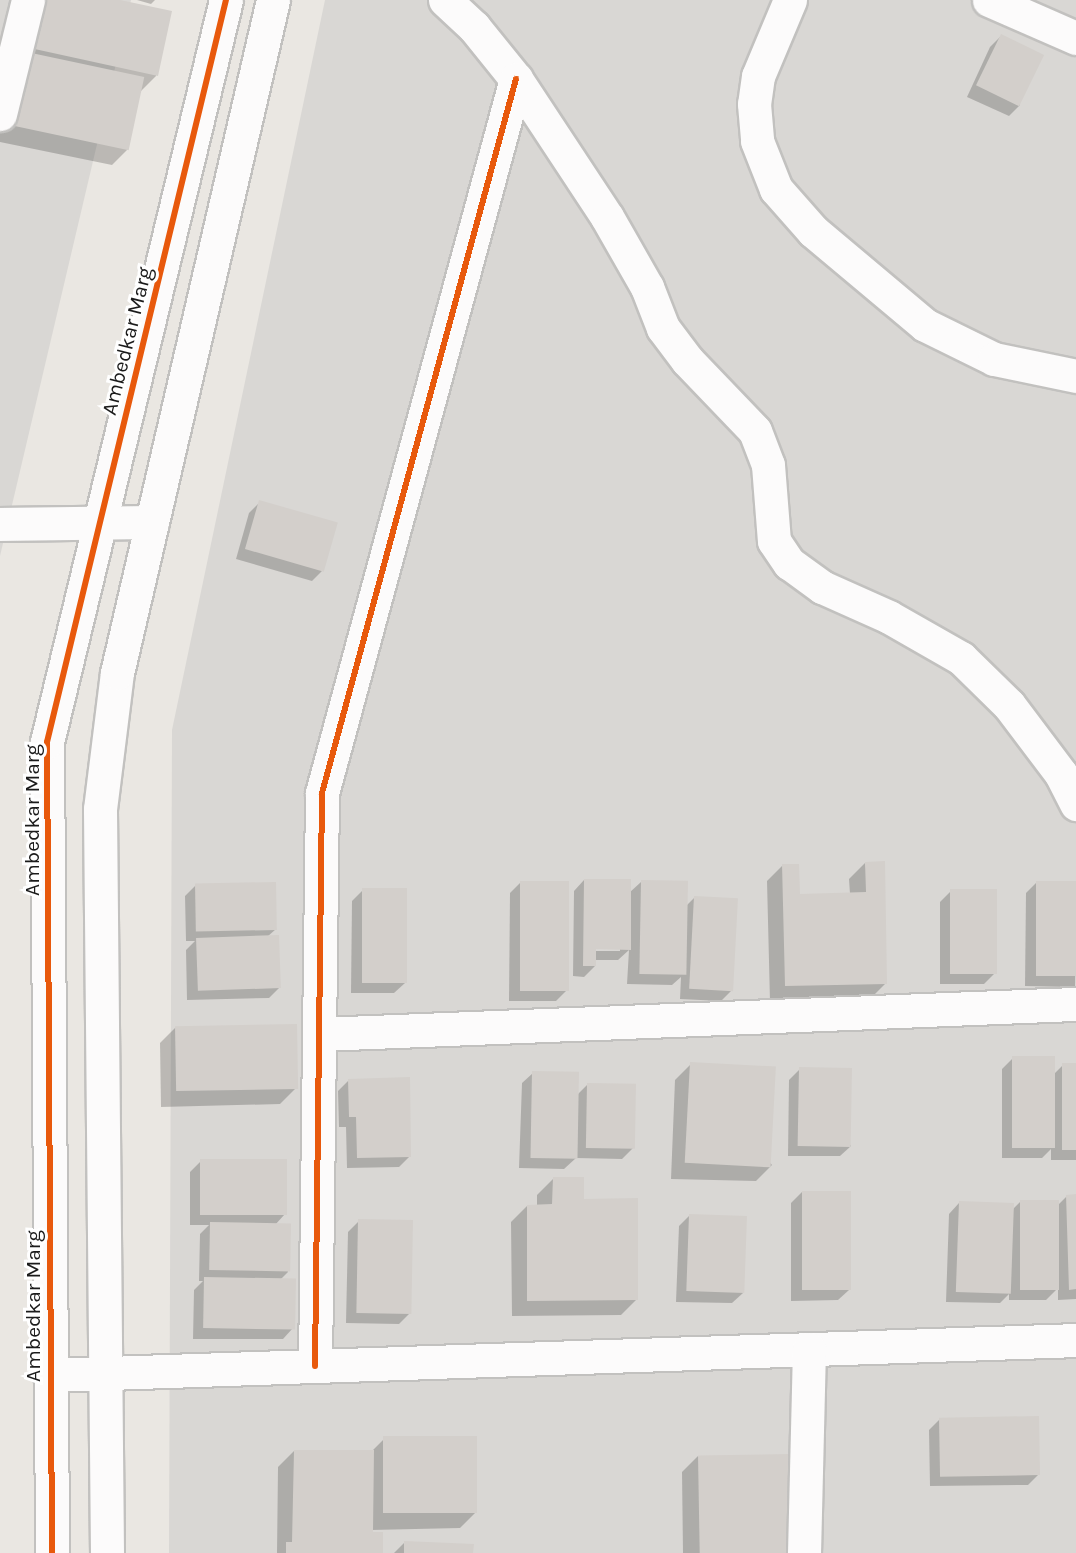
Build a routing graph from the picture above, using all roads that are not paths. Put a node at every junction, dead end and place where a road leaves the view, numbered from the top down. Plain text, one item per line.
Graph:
1 (28, 0) edge
2 (226, 0) edge
3 (273, 0) edge
4 (445, 0) edge
5 (790, 0) edge
6 (989, 0) edge
7 (1076, 39) edge
8 (516, 79) junction
9 (0, 114) edge
10 (1076, 376) edge
11 (100, 522) junction
12 (152, 522) junction
13 (0, 524) edge
14 (1076, 804) edge
15 (1076, 1004) edge
16 (321, 1034) junction
17 (1076, 1340) edge
18 (809, 1349) junction
19 (315, 1366) junction
20 (104, 1373) junction
21 (50, 1375) junction
22 (52, 1553) edge
23 (107, 1553) edge
24 (804, 1553) edge

1 - 9 street
2 - 11 street, Ambedkar Marg
3 - 12 street
4 - 8 street
5 - 10 street
6 - 7 street
8 - 14 street
8 - 16 street
11 - 12 street
11 - 13 street
11 - 21 street, Ambedkar Marg
12 - 20 street
15 - 16 street
16 - 19 street
17 - 18 street
18 - 19 street
18 - 24 street
19 - 20 street
20 - 21 street
20 - 23 street
21 - 22 street, Ambedkar Marg

